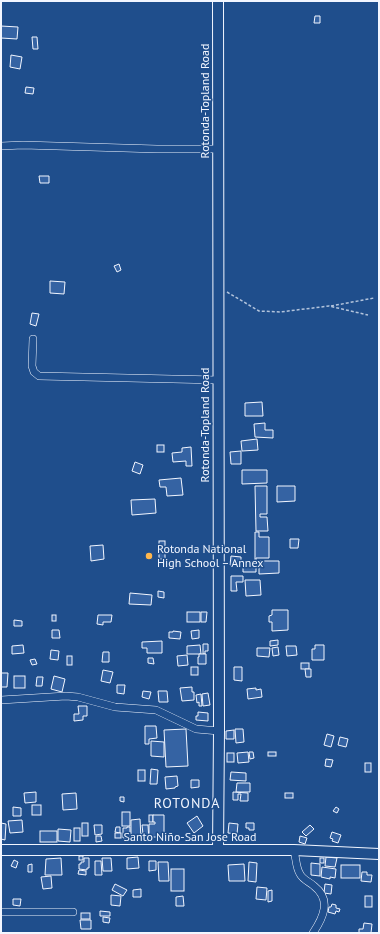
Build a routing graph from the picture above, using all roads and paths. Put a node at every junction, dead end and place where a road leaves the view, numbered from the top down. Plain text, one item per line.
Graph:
1 (218, 1) edge
2 (1, 146) edge
3 (218, 149) junction
4 (218, 291) junction
5 (374, 298) dead end
6 (329, 306) junction
7 (368, 315) dead end
8 (33, 339) dead end
9 (217, 380) junction
10 (1, 700) edge
11 (219, 731) junction
12 (1, 850) edge
13 (218, 850) junction
14 (294, 850) junction
15 (379, 854) edge
16 (1, 912) edge
17 (73, 912) dead end
18 (314, 933) edge

1 - 3 main road, Rotonda-Topland Road
2 - 3 street
3 - 4 main road, Rotonda-Topland Road
4 - 6 path
4 - 9 main road, Rotonda-Topland Road
5 - 6 path
6 - 7 path
8 - 9 street
9 - 11 main road, Rotonda-Topland Road
10 - 11 street
11 - 13 main road, Rotonda-Topland Road
12 - 13 main road, Santo Niño-San Jose Road
13 - 14 main road, Santo Niño-San Jose Road
14 - 15 main road, Santo Niño-San Jose Road
14 - 18 street
16 - 17 street

